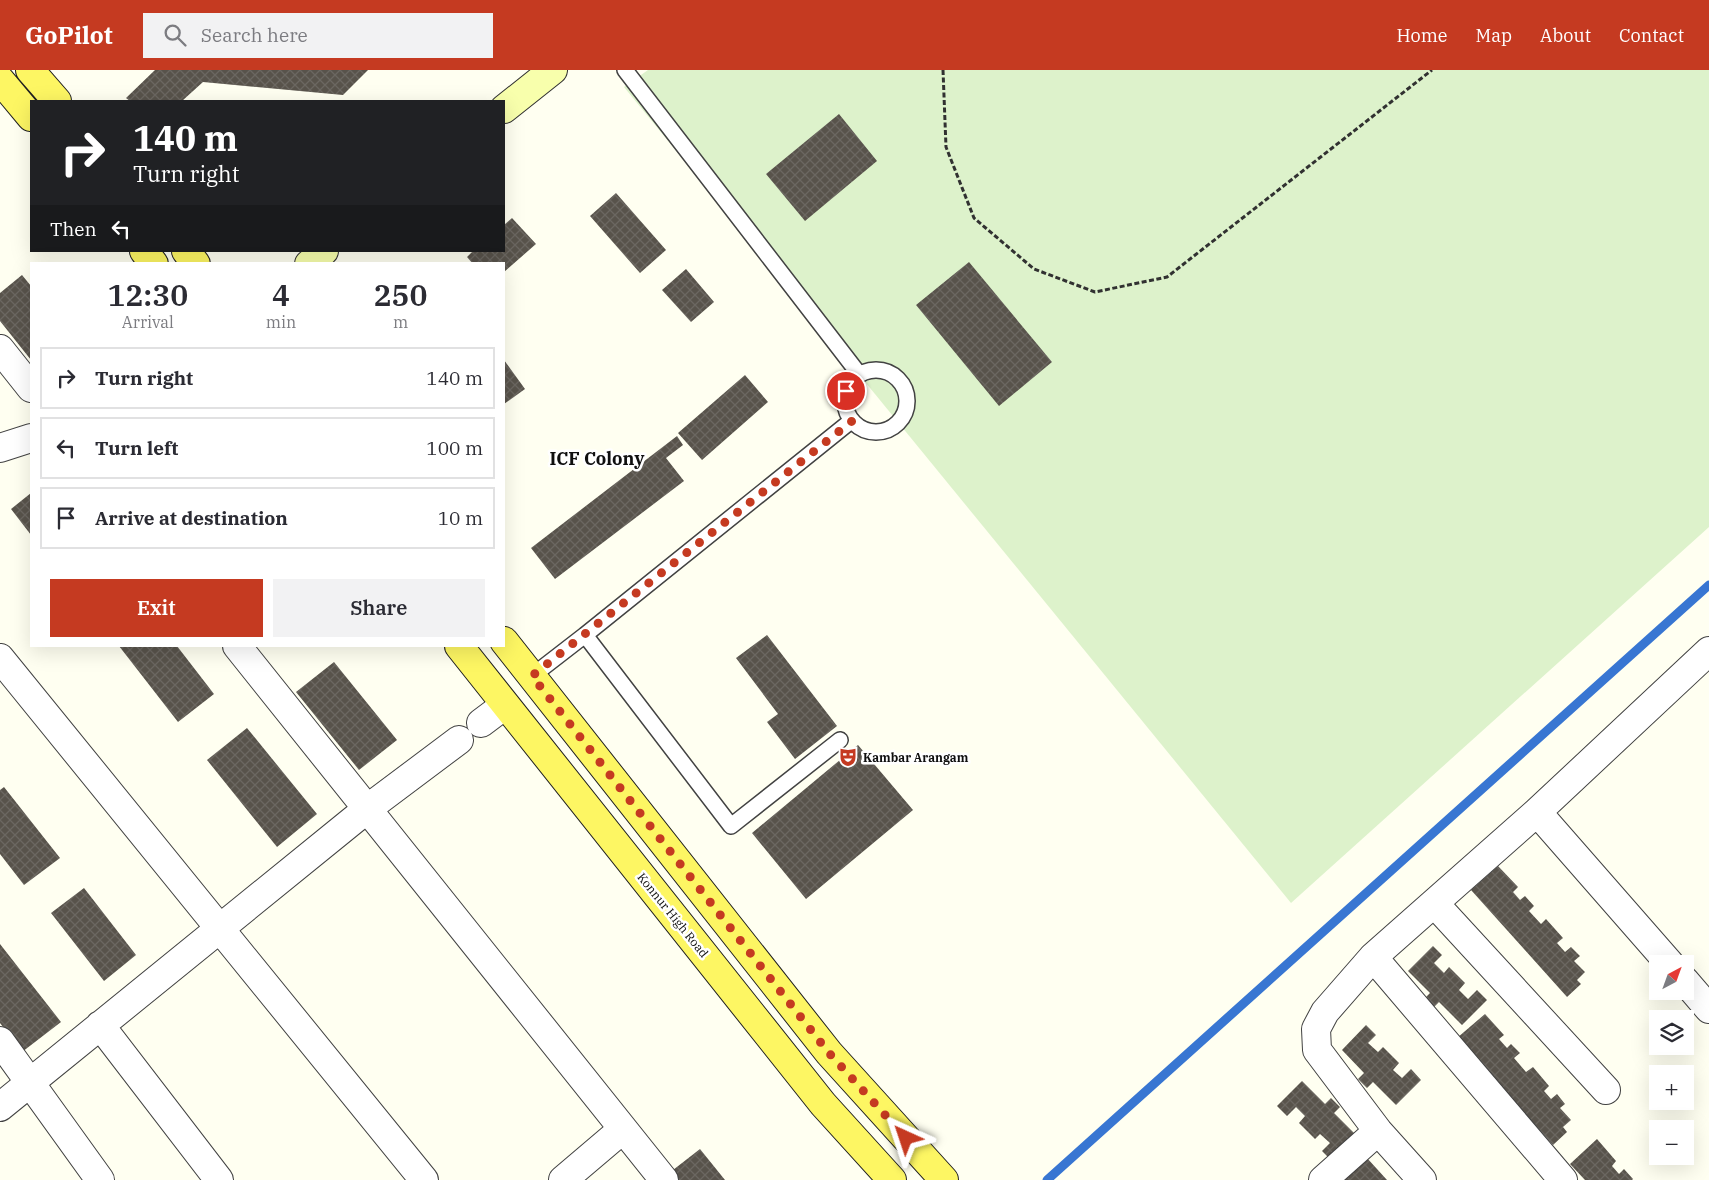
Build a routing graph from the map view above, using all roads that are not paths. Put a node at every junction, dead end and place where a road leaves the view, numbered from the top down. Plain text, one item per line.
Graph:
1 (30, 70) edge
2 (553, 70) edge
3 (625, 70) edge
4 (0, 80) edge
5 (56, 100) edge
6 (505, 108) edge
7 (30, 116) edge
8 (145, 252) edge
9 (187, 252) edge
10 (323, 252) edge
11 (152, 262) edge
12 (194, 262) edge
13 (310, 262) edge
14 (0, 349) edge
15 (859, 374) junction
16 (30, 387) edge
17 (852, 421) junction
18 (30, 438) edge
19 (0, 448) edge
20 (585, 635) junction
21 (505, 642) edge
22 (238, 647) edge
23 (460, 647) edge
24 (1709, 651) edge
25 (0, 658) edge
26 (532, 676) junction
27 (505, 706) junction
28 (481, 723) dead end
29 (459, 740) dead end
30 (840, 740) dead end
31 (367, 809) junction
32 (1537, 812) junction
33 (1434, 903) junction
34 (220, 928) junction
35 (1662, 955) edge
36 (1373, 958) junction
37 (1694, 992) edge
38 (1709, 1009) edge
39 (100, 1025) junction
40 (0, 1041) edge
41 (30, 1083) junction
42 (1606, 1090) dead end
43 (0, 1107) edge
44 (623, 1129) junction
45 (1378, 1131) junction
46 (100, 1180) edge
47 (219, 1180) edge
48 (424, 1180) edge
49 (563, 1180) edge
50 (664, 1180) edge
51 (892, 1180) edge
52 (944, 1180) edge
53 (1323, 1180) edge
54 (1422, 1180) edge
55 (1563, 1180) edge

1 - 5 main road
2 - 6 street
3 - 15 lane
4 - 7 main road
8 - 11 main road
9 - 12 main road
10 - 13 street
14 - 16 street
15 - 17 lane
15 - 17 lane
17 - 20 lane
18 - 19 street
20 - 26 lane
20 - 30 lane
21 - 26 main road
22 - 31 street
23 - 27 main road, Konnur High Road
24 - 32 street
25 - 34 street
26 - 52 main road
27 - 28 street
27 - 51 main road, Konnur High Road
29 - 31 street
31 - 34 street
31 - 44 street
32 - 33 street
32 - 35 street
33 - 36 street
33 - 42 street
34 - 39 street
34 - 48 street
36 - 45 street
36 - 55 street
37 - 38 street
39 - 41 street
39 - 47 street
40 - 41 street
41 - 43 street
41 - 46 street
44 - 49 street
44 - 50 street
45 - 53 street
45 - 54 street

